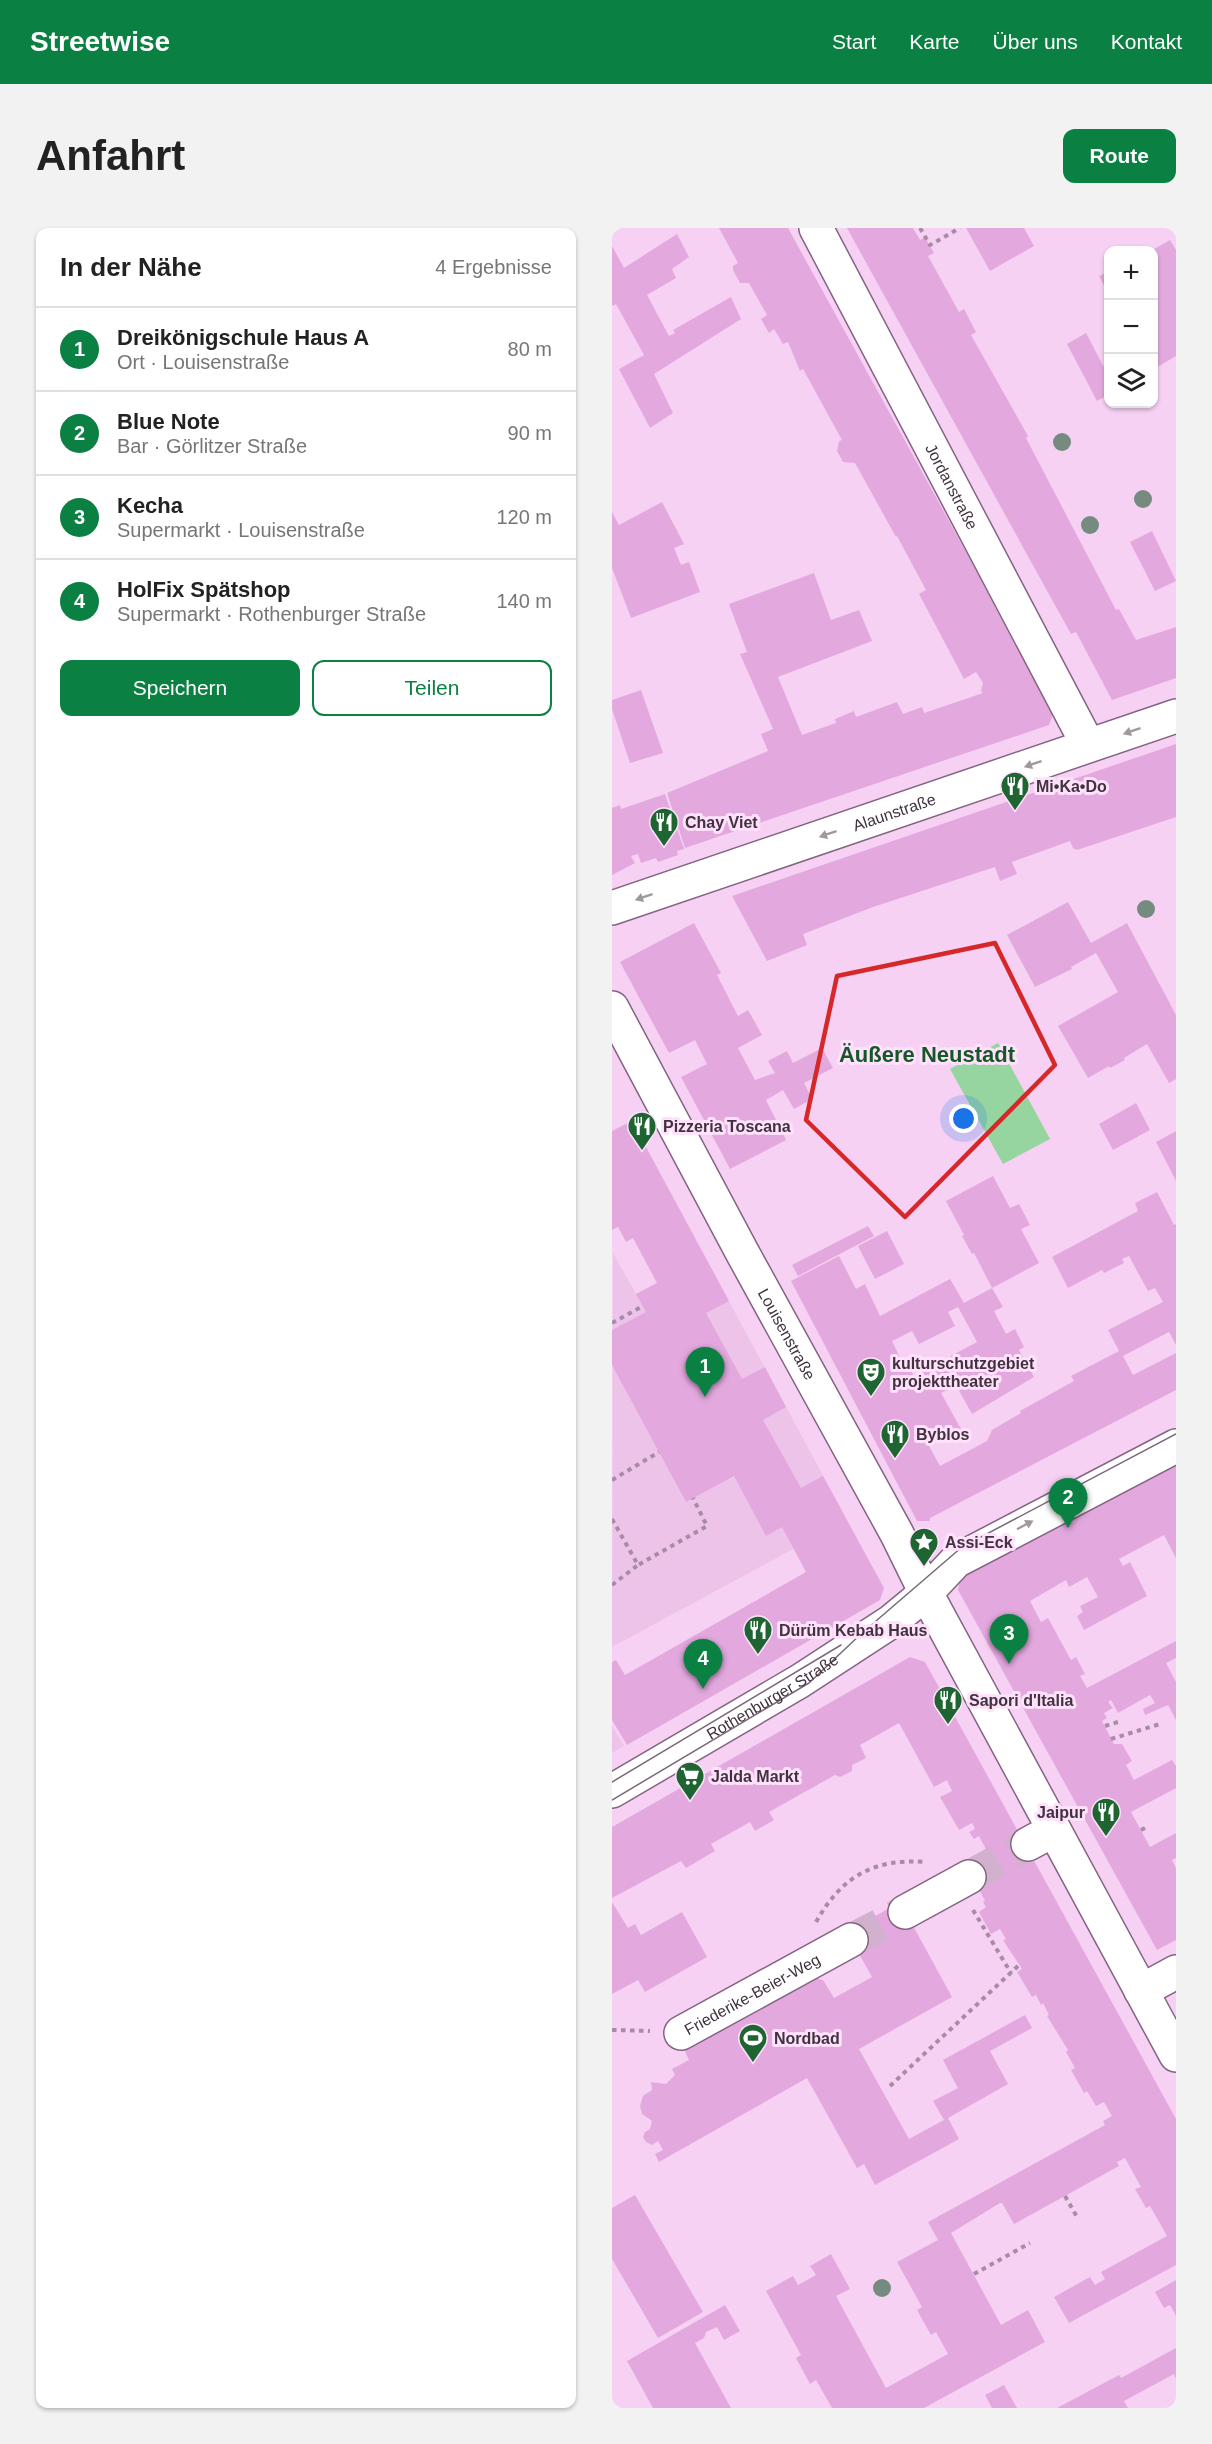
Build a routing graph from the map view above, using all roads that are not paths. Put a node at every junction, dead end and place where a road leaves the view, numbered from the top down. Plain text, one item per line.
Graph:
1 (816, 228) edge
2 (1176, 716) edge
3 (1088, 746) junction
4 (612, 908) edge
5 (612, 1008) edge
6 (1176, 1446) edge
7 (926, 1593) junction
8 (612, 1791) edge
9 (963, 1880) tunnel mouth
10 (905, 1912) tunnel mouth
11 (851, 1940) tunnel mouth
12 (1176, 1972) edge
13 (1141, 1991) junction
14 (681, 2033) road end
15 (1176, 2055) edge

1 - 3 street, Jordanstraße
2 -> 3 street, Alaunstraße
3 -> 4 street, Alaunstraße
5 - 7 street, Louisenstraße
7 -> 6 street, Rothenburger Straße
7 - 8 street, Rothenburger Straße
7 - 13 street, Louisenstraße
9 - 10 street
11 - 14 street, Friederike-Beier-Weg
12 - 13 street
13 - 15 street, Louisenstraße

